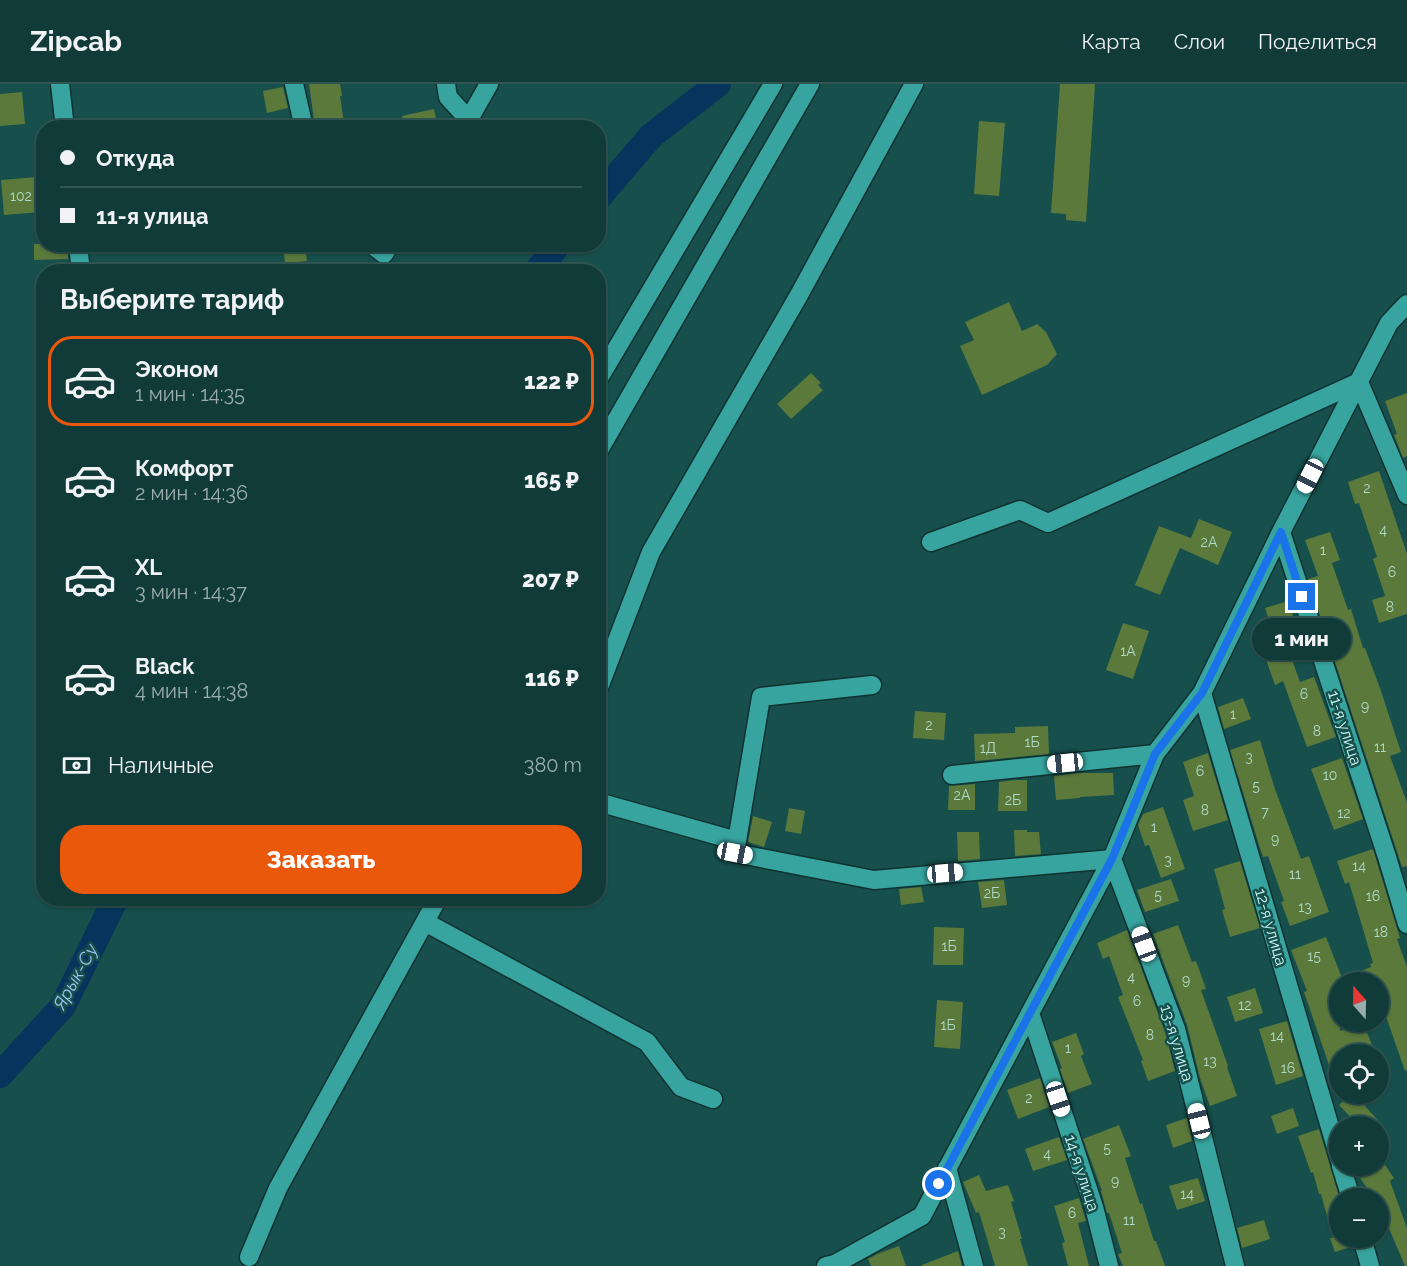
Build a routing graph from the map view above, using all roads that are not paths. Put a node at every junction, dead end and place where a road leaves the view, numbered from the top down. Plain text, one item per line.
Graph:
1 (60, 84) edge
2 (294, 84) edge
3 (446, 84) edge
4 (489, 84) edge
5 (773, 84) edge
6 (810, 84) edge
7 (914, 84) edge
8 (64, 120) edge
9 (302, 120) edge
10 (464, 120) edge
11 (469, 120) edge
12 (1407, 304) edge
13 (606, 366) edge
14 (1359, 382) junction
15 (606, 438) edge
16 (1407, 495) edge
17 (1281, 532) junction
18 (931, 542) dead end
19 (606, 669) edge
20 (872, 685) dead end
21 (1202, 693) junction
22 (1155, 754) junction
23 (952, 775) dead end
24 (606, 804) edge
25 (737, 841) junction
26 (1112, 859) junction
27 (434, 906) edge
28 (425, 922) junction
29 (1407, 924) edge
30 (1030, 1013) junction
31 (713, 1099) dead end
32 (1329, 1124) edge
33 (947, 1168) junction
34 (1365, 1248) edge
35 (249, 1257) dead end
36 (858, 1259) edge
37 (826, 1266) edge
38 (974, 1266) edge
39 (1109, 1266) edge
40 (1236, 1266) edge
41 (1370, 1266) edge

1 - 8 street
2 - 9 street
3 - 10 street
4 - 11 street
5 - 13 street
6 - 15 street
7 - 19 street
12 - 14 street
14 - 16 street
14 - 17 street
14 - 18 street
17 - 21 street
17 - 29 street, 11-я улица
20 - 25 street
21 - 22 street
21 - 32 street, 12-я улица
22 - 23 street
22 - 26 street
24 - 25 street
25 - 26 street
26 - 30 street
26 - 40 street, 13-я улица
27 - 28 street
28 - 31 street
28 - 35 street
30 - 33 street
30 - 39 street, 14-я улица
33 - 36 street
33 - 38 street
34 - 41 street
36 - 37 street

